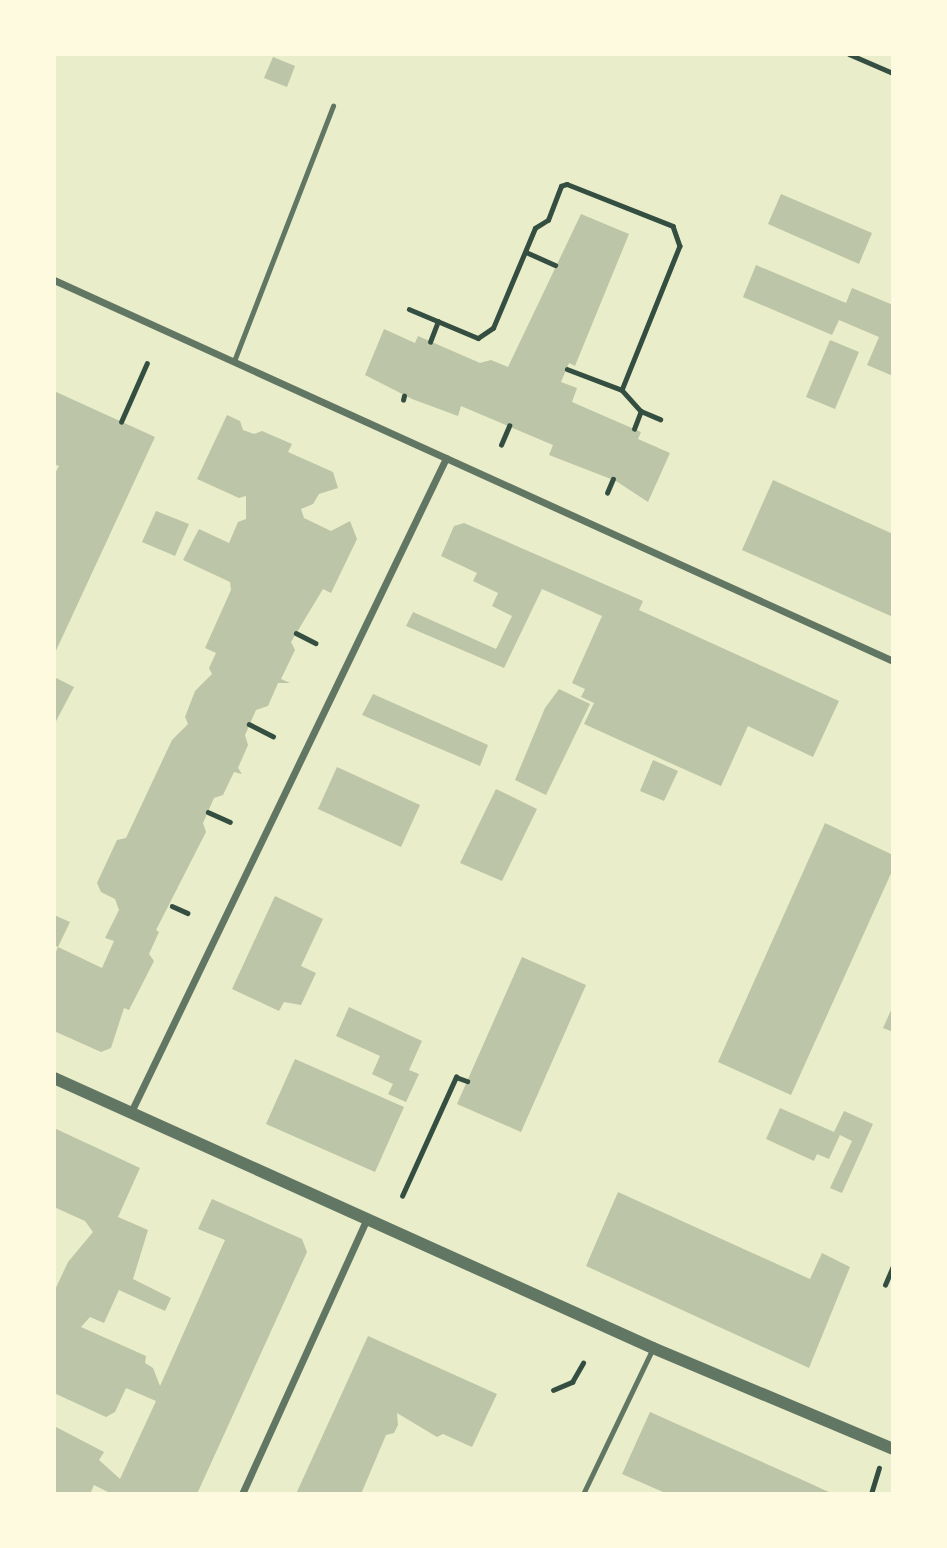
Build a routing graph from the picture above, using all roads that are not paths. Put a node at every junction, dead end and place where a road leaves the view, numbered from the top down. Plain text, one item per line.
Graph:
1 (333, 106) dead end
2 (54, 280) edge
3 (234, 361) junction
4 (446, 458) junction
5 (893, 660) edge
6 (54, 1078) edge
7 (131, 1112) junction
8 (367, 1217) junction
9 (653, 1348) junction
10 (893, 1448) edge
11 (242, 1494) edge
12 (583, 1494) edge

1 - 3 lane
2 - 3 street
3 - 4 street
4 - 5 street
4 - 7 street
6 - 7 street
7 - 8 street
8 - 9 street
8 - 11 street
9 - 10 street
9 - 12 lane

